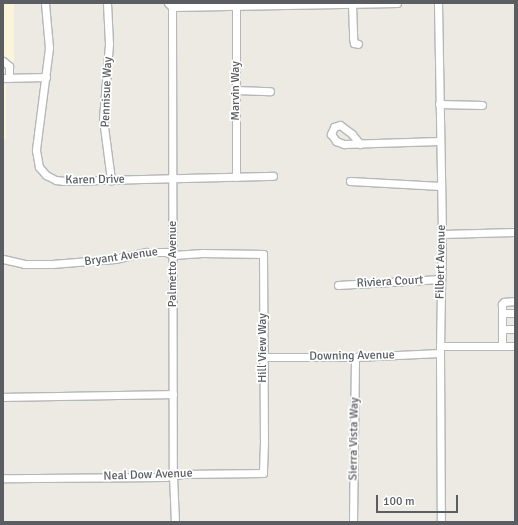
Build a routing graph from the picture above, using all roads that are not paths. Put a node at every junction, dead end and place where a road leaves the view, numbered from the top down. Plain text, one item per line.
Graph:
1 (45, 3) edge
2 (107, 3) edge
3 (397, 3) edge
4 (438, 3) edge
5 (236, 4) junction
6 (304, 4) edge
7 (352, 4) edge
8 (170, 5) edge
9 (358, 44) dead end
10 (3, 61) edge
11 (6, 78) edge
12 (46, 78) junction
13 (236, 90) junction
14 (270, 91) dead end
15 (439, 104) junction
16 (482, 105) dead end
17 (440, 141) junction
18 (360, 144) dead end
19 (273, 176) dead end
20 (236, 177) junction
21 (173, 178) junction
22 (111, 180) junction
23 (350, 181) dead end
24 (441, 186) junction
25 (515, 232) edge
26 (442, 234) junction
27 (263, 254) joint
28 (172, 255) junction
29 (3, 259) edge
30 (441, 279) junction
31 (338, 285) dead end
32 (515, 301) edge
33 (502, 313) junction
34 (515, 313) edge
35 (502, 329) junction
36 (515, 329) edge
37 (502, 346) junction
38 (515, 346) edge
39 (440, 350) junction
40 (355, 356) junction
41 (263, 357) junction
42 (173, 394) junction
43 (3, 397) edge
44 (264, 442) joint
45 (173, 475) junction
46 (3, 478) edge
47 (175, 522) edge
48 (353, 522) edge
49 (441, 522) edge

1 - 12 street, Karen Drive
2 - 22 street, Pennisue Way
3 - 7 street
4 - 15 street, Filbert Avenue
5 - 6 street
5 - 8 street
5 - 13 street, Marvin Way
6 - 7 street
7 - 9 street
8 - 21 street, Palmetto Avenue
10 - 11 street
11 - 12 street
12 - 22 street, Karen Drive
13 - 14 street
13 - 20 street, Marvin Way
15 - 16 street
15 - 17 street, Filbert Avenue
17 - 18 street
17 - 24 street, Filbert Avenue
19 - 20 street, Karen Drive
20 - 21 street, Karen Drive
21 - 22 street, Karen Drive
21 - 28 street, Palmetto Avenue
23 - 24 street
24 - 26 street, Filbert Avenue
25 - 26 street
26 - 30 street, Filbert Avenue
27 - 28 street, Bryant Avenue
27 - 41 street, Hill View Way
28 - 29 street, Bryant Avenue
28 - 42 street, Palmetto Avenue
30 - 31 street, Riviera Court
30 - 39 street, Filbert Avenue
32 - 33 street
33 - 34 street
33 - 35 street
35 - 36 street
35 - 37 street
37 - 38 street, Downing Avenue
37 - 39 street, Downing Avenue
39 - 40 street, Downing Avenue
39 - 49 street, Filbert Avenue
40 - 41 street, Downing Avenue
40 - 48 street, Sierra Vista Way
41 - 44 street, Hill View Way
42 - 43 street
42 - 45 street, Palmetto Avenue
44 - 45 street, Neal Dow Avenue
45 - 46 street, Neal Dow Avenue
45 - 47 street, Palmetto Avenue

